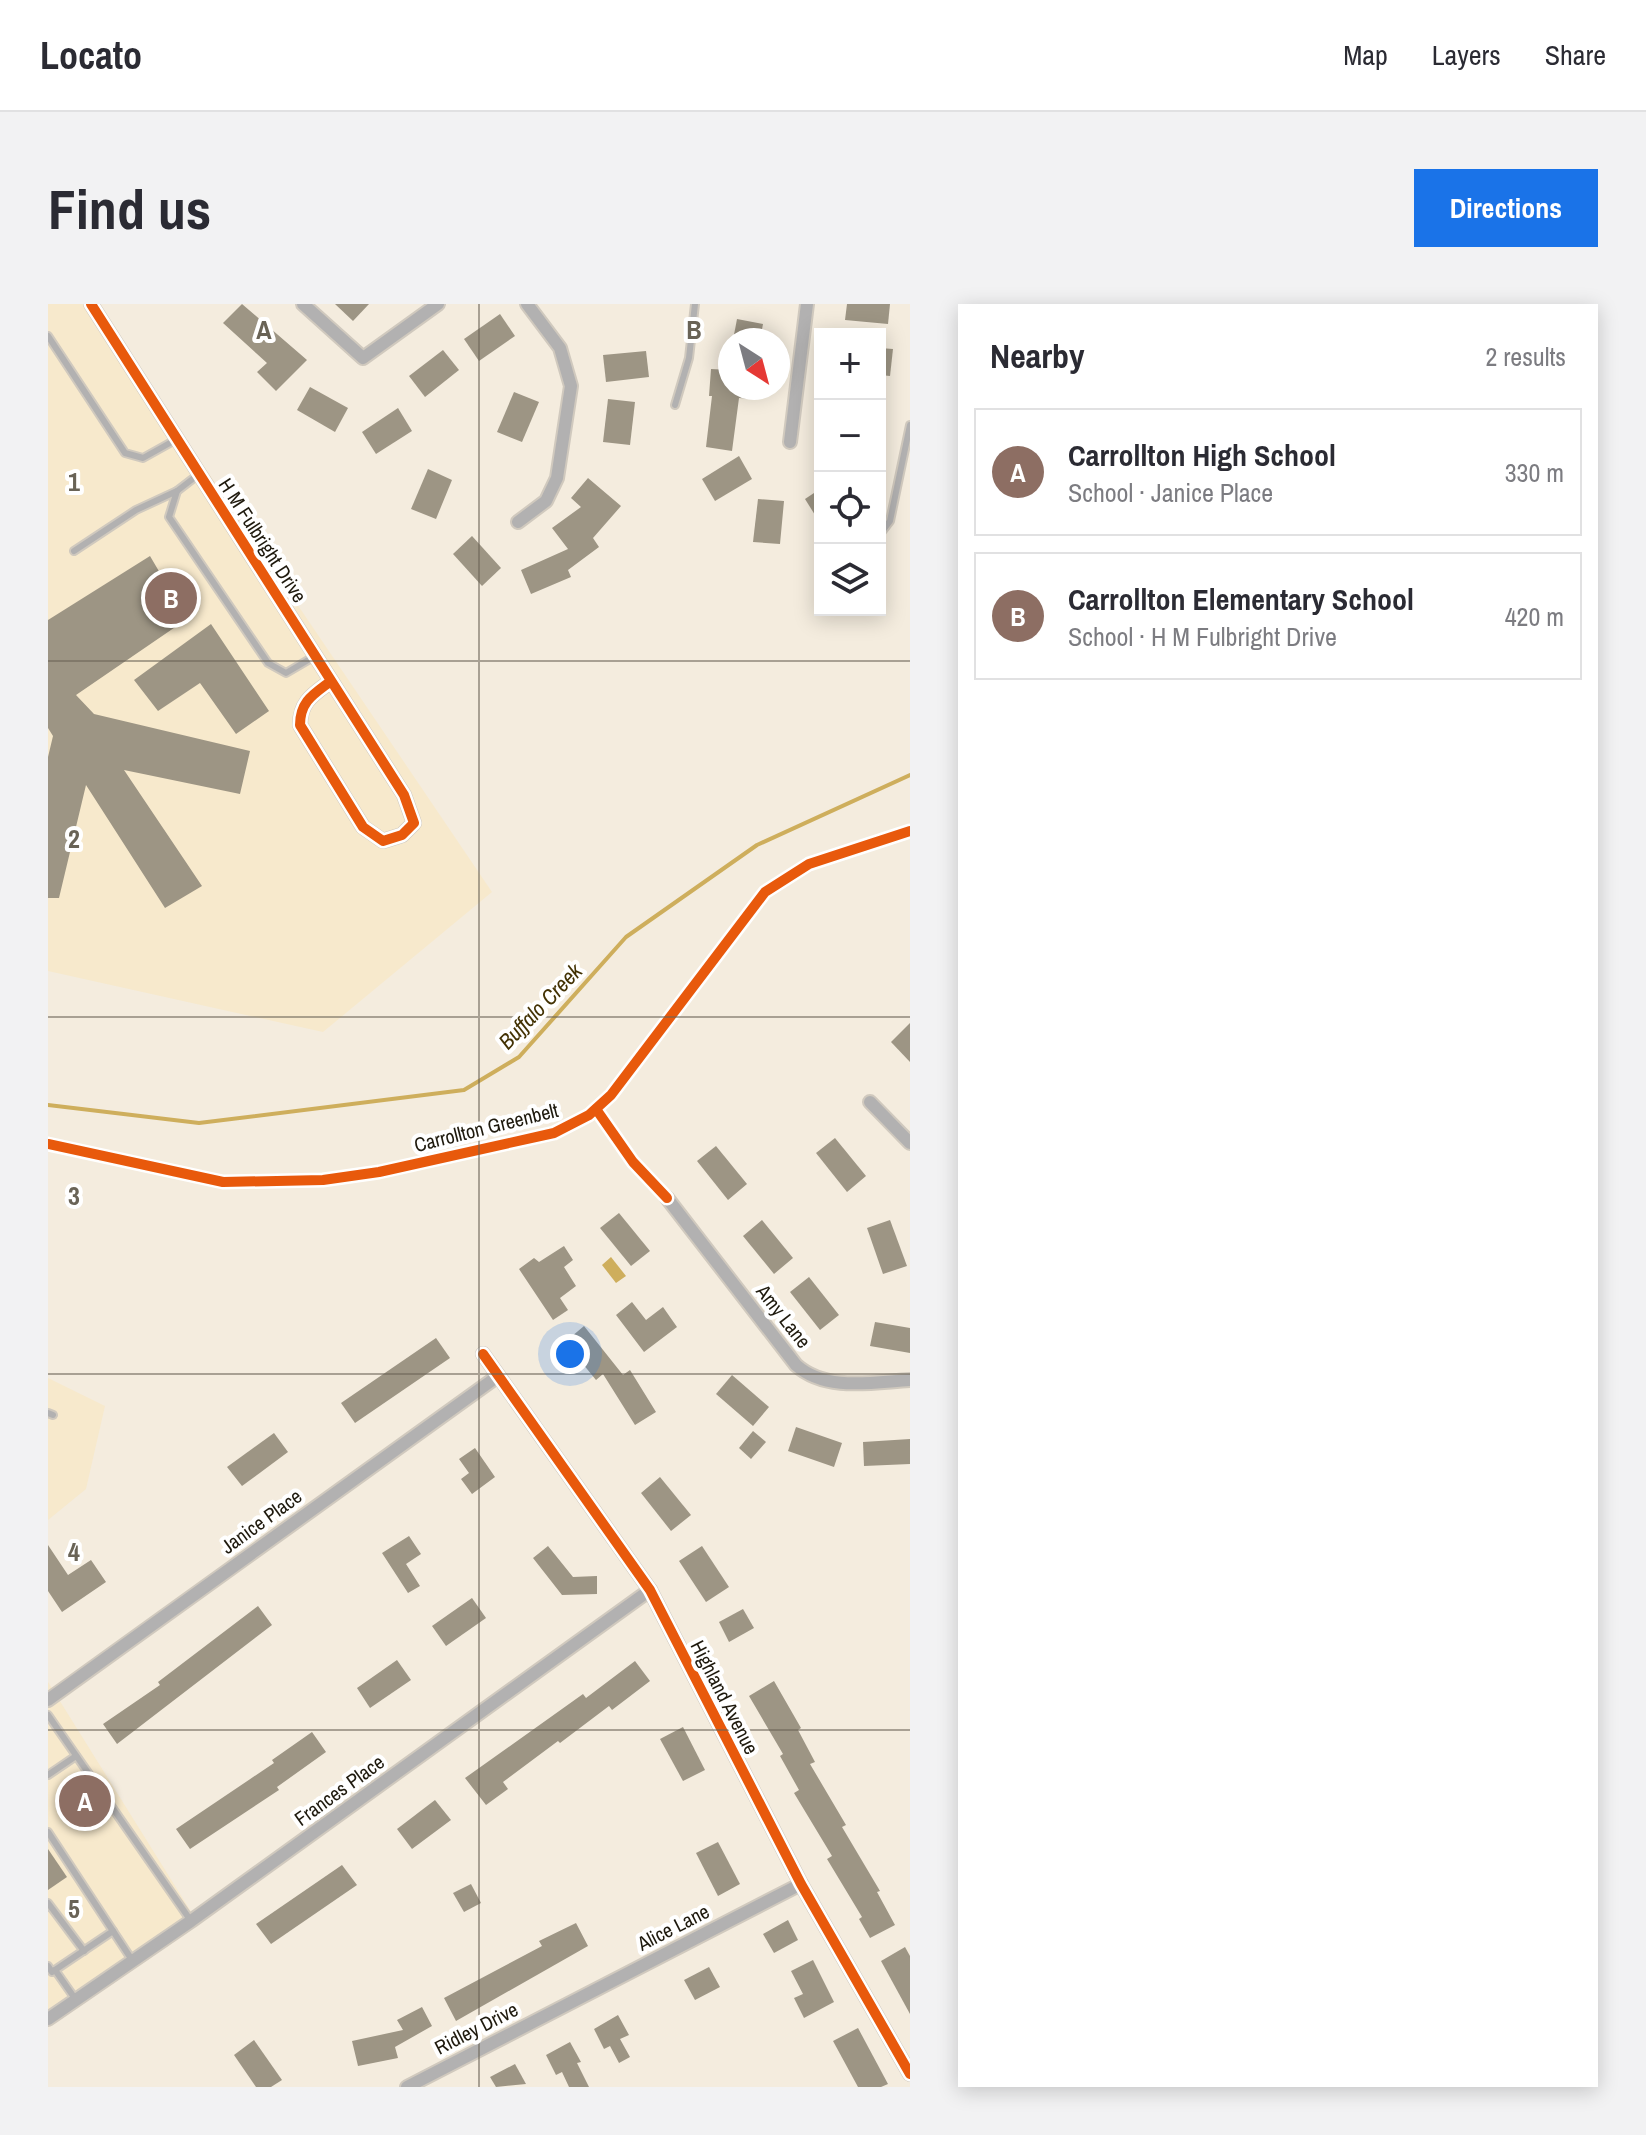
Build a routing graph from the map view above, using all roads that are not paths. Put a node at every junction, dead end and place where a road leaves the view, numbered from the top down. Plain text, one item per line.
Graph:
1 (91, 304) edge
2 (303, 304) edge
3 (438, 304) edge
4 (527, 304) edge
5 (695, 304) edge
6 (807, 304) edge
7 (48, 336) edge
8 (675, 405) dead end
9 (910, 425) edge
10 (177, 439) junction
11 (790, 442) dead end
12 (199, 474) junction
13 (177, 491) junction
14 (518, 522) dead end
15 (886, 526) edge
16 (74, 551) dead end
17 (315, 656) junction
18 (331, 681) junction
19 (870, 1102) dead end
20 (910, 1143) edge
21 (667, 1198) dead end
22 (483, 1354) dead end
23 (498, 1376) junction
24 (910, 1380) edge
25 (650, 1590) junction
26 (48, 1700) edge
27 (48, 1715) edge
28 (76, 1756) junction
29 (48, 1775) edge
30 (48, 1832) edge
31 (801, 1884) junction
32 (48, 1903) edge
33 (191, 1921) junction
34 (113, 1931) junction
35 (84, 1951) junction
36 (132, 1960) junction
37 (52, 1968) edge
38 (76, 2000) junction
39 (563, 2005) joint
40 (48, 2019) edge
41 (910, 2074) edge
42 (407, 2087) edge

1 - 10 street, H M Fulbright Drive
2 - 3 street
4 - 14 street
5 - 8 lane
6 - 11 street
7 - 10 lane
9 - 15 lane
10 - 12 street, H M Fulbright Drive
12 - 13 lane
12 - 17 street, H M Fulbright Drive
13 - 16 lane
13 - 17 lane
17 - 18 street, H M Fulbright Drive
18 - 18 street, H M Fulbright Drive
19 - 20 street
21 - 24 street, Amy Lane
22 - 23 street, Highland Avenue
23 - 25 street, Highland Avenue
23 - 26 street, Janice Place
25 - 31 street, Highland Avenue
25 - 33 street, Frances Place
27 - 28 lane
28 - 29 lane
28 - 33 lane
30 - 34 lane
31 - 39 street, Alice Lane
31 - 41 street, Highland Avenue
32 - 35 lane
33 - 36 street, Frances Place
34 - 35 lane
34 - 36 lane
35 - 37 lane
36 - 38 street, Frances Place
37 - 38 lane
38 - 40 street, Frances Place
39 - 42 street, Ridley Drive

